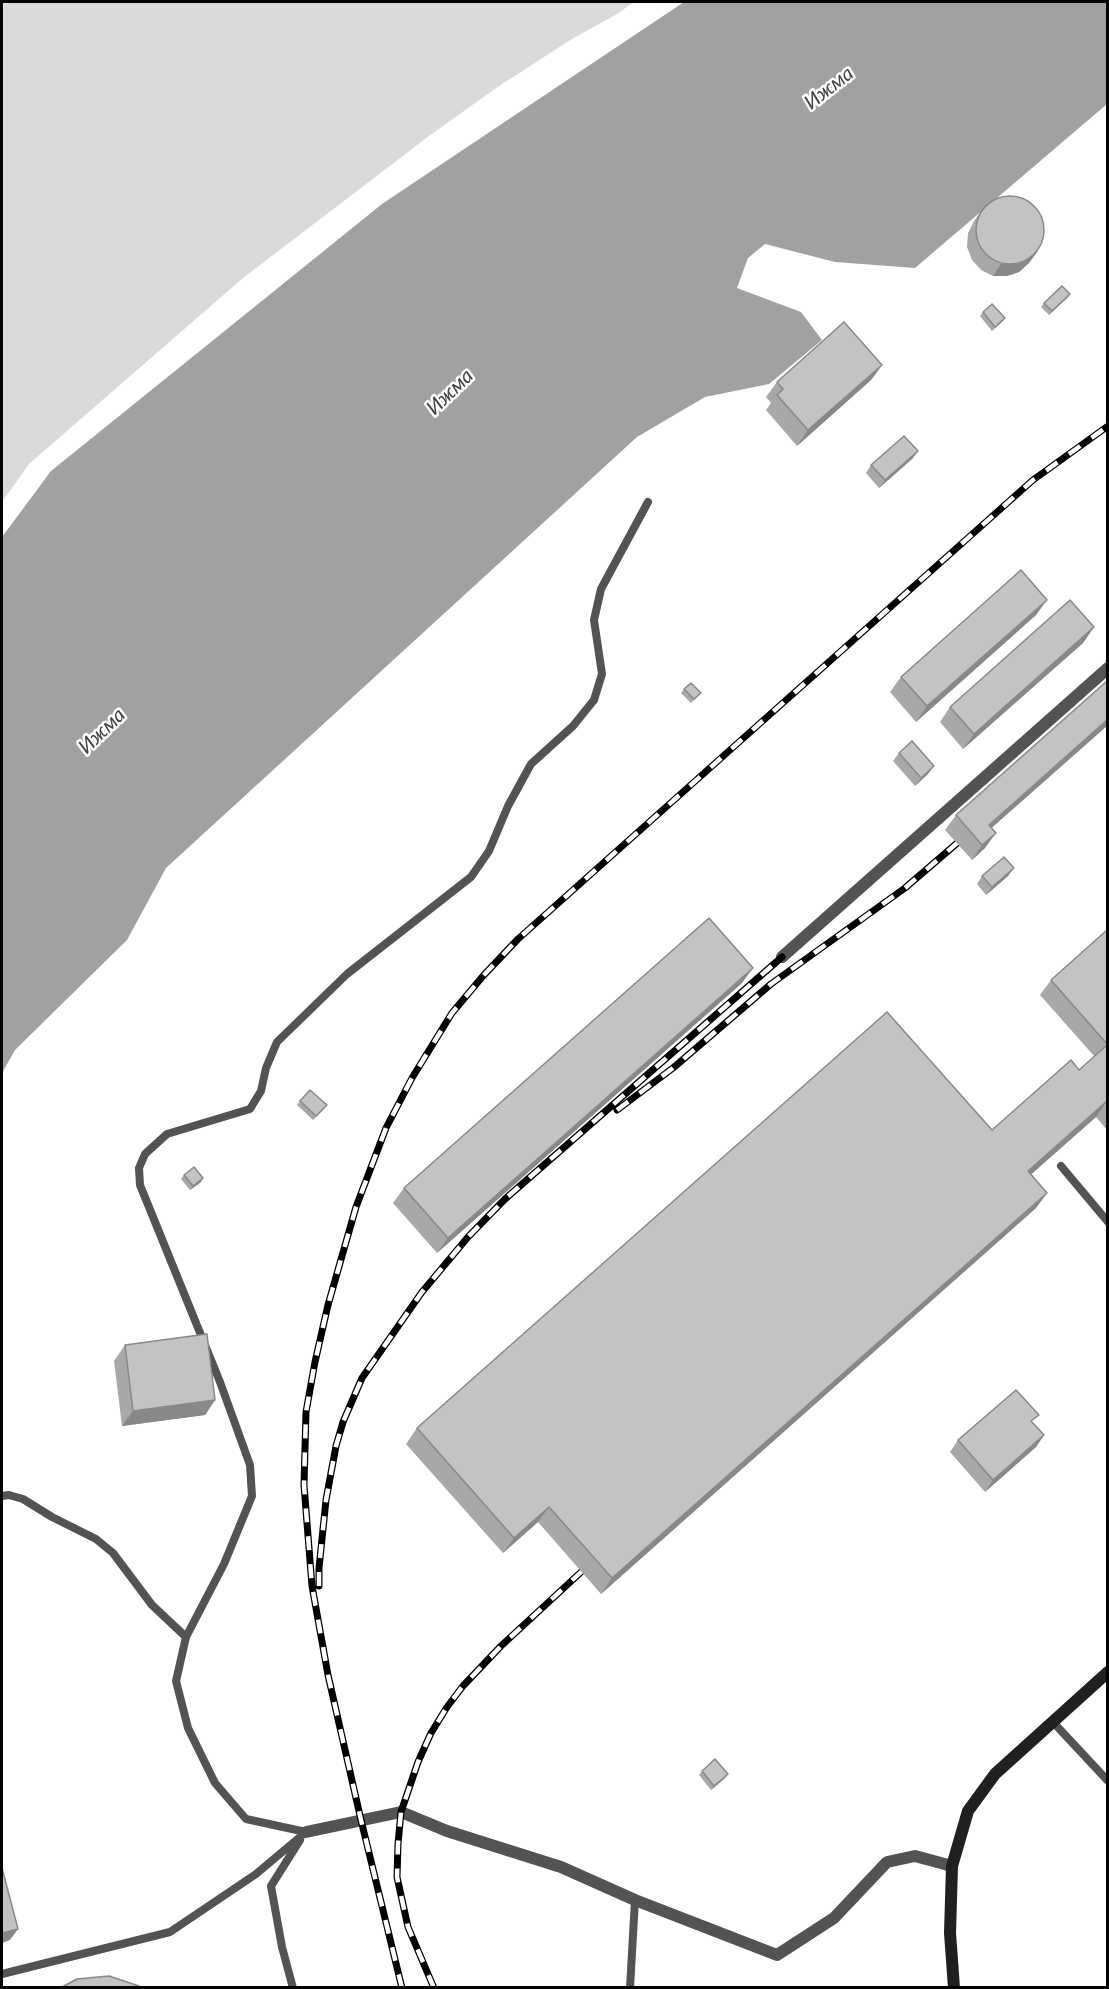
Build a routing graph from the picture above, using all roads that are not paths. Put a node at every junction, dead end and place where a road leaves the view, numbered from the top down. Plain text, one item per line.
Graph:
1 (648, 502) dead end
2 (1107, 668) edge
3 (782, 957) dead end
4 (1061, 1166) dead end
5 (1107, 1222) edge
6 (2, 1496) edge
7 (186, 1637) junction
8 (1107, 1672) edge
9 (1052, 1721) junction
10 (1107, 1781) edge
11 (306, 1832) junction
12 (952, 1866) junction
13 (635, 1900) junction
14 (2, 1974) edge
15 (293, 1988) edge
16 (630, 1988) edge
17 (954, 1988) edge

1 - 7 lane
2 - 3 street
4 - 5 lane
6 - 7 lane
7 - 11 lane
8 - 9 main road
9 - 10 lane
9 - 12 main road
11 - 13 street
11 - 14 lane
11 - 15 lane
12 - 13 street
12 - 17 main road
13 - 16 lane

